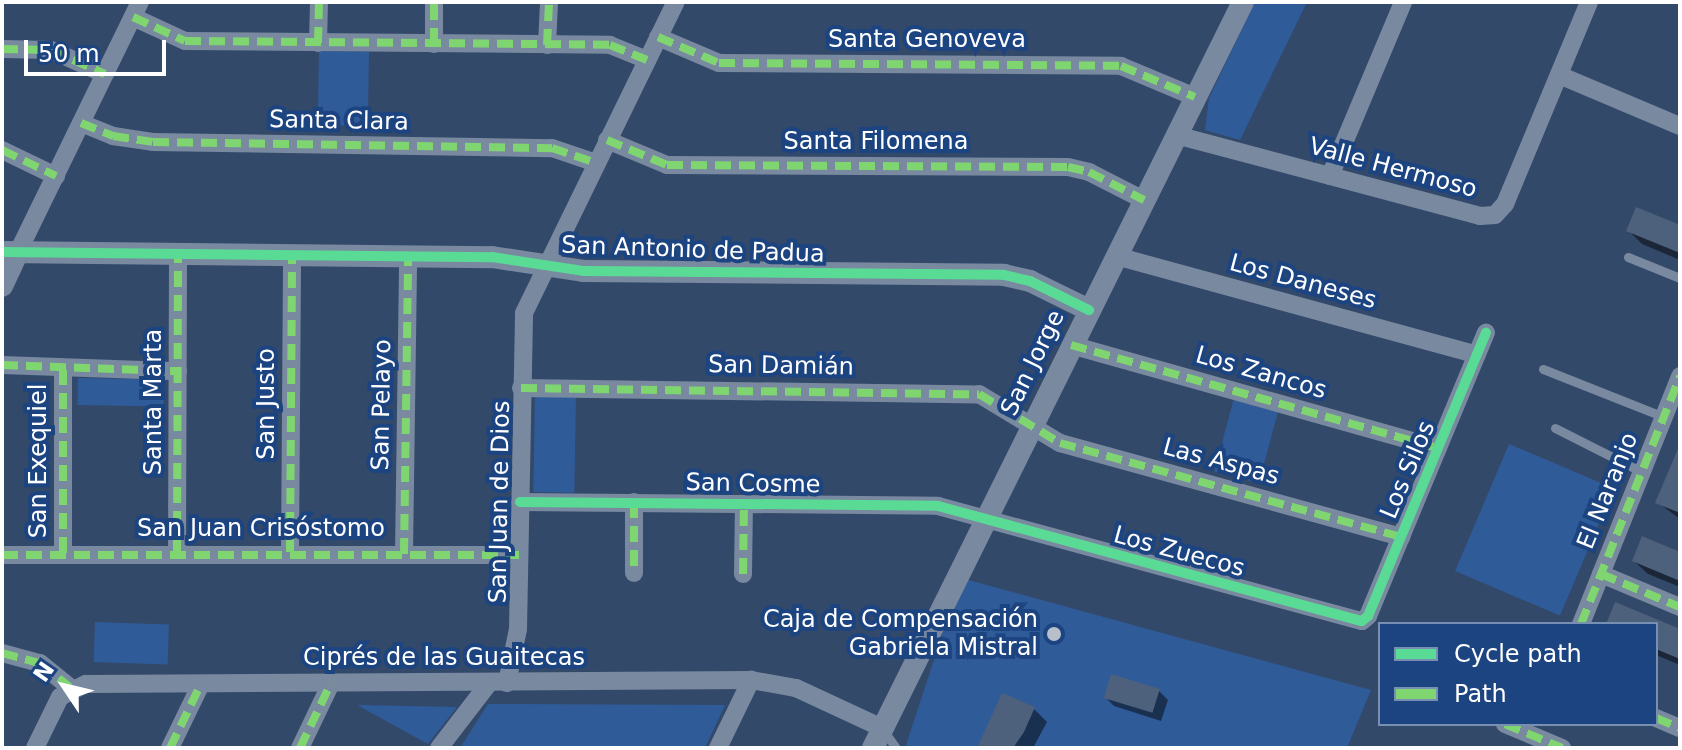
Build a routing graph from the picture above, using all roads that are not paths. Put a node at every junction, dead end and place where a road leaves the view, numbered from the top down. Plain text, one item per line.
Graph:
1 (319, 2) edge
2 (434, 2) edge
3 (549, 2) edge
4 (676, 2) edge
5 (1243, 2) edge
6 (1403, 2) edge
7 (1589, 2) edge
8 (137, 10) edge
9 (658, 37) junction
10 (318, 43) junction
11 (434, 44) junction
12 (547, 45) junction
13 (2, 49) edge
14 (647, 60) junction
15 (105, 74) junction
16 (1559, 75) junction
17 (1195, 97) junction
18 (81, 123) junction
19 (1680, 126) edge
20 (1176, 135) junction
21 (607, 140) junction
22 (2, 150) edge
23 (596, 163) junction
24 (56, 176) junction
25 (1330, 176) junction
26 (1144, 200) junction
27 (10, 252) edge
28 (178, 253) junction
29 (292, 255) junction
30 (1116, 256) junction
31 (408, 257) junction
32 (1628, 257) dead end
33 (545, 265) junction
34 (1680, 278) edge
35 (2, 286) edge
36 (1089, 310) junction
37 (1486, 333) dead end
38 (1071, 345) junction
39 (1477, 355) junction
40 (2, 365) edge
41 (1543, 369) dead end
42 (63, 370) junction
43 (178, 371) junction
44 (1680, 376) edge
45 (521, 388) junction
46 (1664, 417) junction
47 (1032, 424) junction
48 (1555, 428) dead end
49 (1438, 448) junction
50 (1642, 472) junction
51 (520, 502) junction
52 (634, 502) junction
53 (744, 504) junction
54 (984, 521) junction
55 (1401, 537) junction
56 (177, 551) junction
57 (290, 552) junction
58 (63, 553) junction
59 (404, 554) junction
60 (2, 555) edge
61 (519, 555) junction
62 (634, 573) dead end
63 (743, 574) dead end
64 (1601, 574) junction
65 (1680, 607) edge
66 (1364, 620) joint
67 (1582, 622) edge
68 (5, 653) edge
69 (751, 680) junction
70 (331, 683) junction
71 (498, 683) junction
72 (201, 684) junction
73 (70, 687) junction
74 (1658, 719) edge
75 (1510, 726) edge
76 (1680, 728) edge
77 (877, 738) edge
78 (35, 748) edge
79 (170, 748) edge
80 (300, 748) edge
81 (439, 748) edge
82 (718, 748) edge
83 (896, 748) edge
84 (1562, 748) edge

1 - 10 street
2 - 11 street
3 - 12 street
4 - 9 street, San Juan de Dios
5 - 17 street, San Jorge
6 - 25 street
7 - 16 street, Valle Hermoso
8 - 10 street
8 - 15 street
9 - 14 street, San Juan de Dios
9 - 17 street, Santa Genoveva
10 - 11 street
11 - 12 street
12 - 14 street
13 - 15 street
14 - 21 street, San Juan de Dios
15 - 18 street
16 - 19 street
16 - 25 street, Valle Hermoso
17 - 20 street, San Jorge
18 - 23 street, Santa Clara
18 - 24 street
20 - 25 street, Valle Hermoso
20 - 26 street, San Jorge
21 - 23 street, San Juan de Dios
21 - 26 street, Santa Filomena
22 - 24 street
23 - 33 street, San Juan de Dios
24 - 27 street
26 - 30 street, San Jorge
27 - 28 street, San Antonio de Padua
27 - 35 street
28 - 29 street, San Antonio de Padua
28 - 43 street, Santa Marta
29 - 31 street, San Antonio de Padua
29 - 57 street, San Justo
30 - 36 street, San Jorge
30 - 39 street, Los Daneses
31 - 33 street, San Antonio de Padua
31 - 59 street, San Pelayo
32 - 34 lane
33 - 36 street, San Antonio de Padua
33 - 45 street, San Juan de Dios
36 - 38 street, San Jorge
37 - 39 street, Los Silos
38 - 47 street, San Jorge
38 - 49 street, Los Zancos
39 - 49 street, Los Silos
40 - 42 street
41 - 46 lane
42 - 43 street
42 - 58 street, San Exequiel
43 - 56 street, Santa Marta
44 - 46 street, El Naranjo
45 - 47 street, San Damián
45 - 51 street, San Juan de Dios
46 - 50 street, El Naranjo
47 - 54 street, San Jorge
47 - 55 street, Las Aspas
48 - 50 lane
49 - 55 street, Los Silos
50 - 64 street, El Naranjo
51 - 52 street, San Cosme
51 - 61 street, San Juan de Dios
52 - 53 street, San Cosme
52 - 62 street
53 - 54 street, San Cosme
53 - 63 street, San Cosme
54 - 66 street, Los Zuecos
54 - 77 street, San Jorge
55 - 66 street, Los Silos
56 - 57 street, San Juan Crisóstomo
56 - 58 street, San Juan Crisóstomo
57 - 59 street, San Juan Crisóstomo
58 - 60 street, San Juan Crisóstomo
59 - 61 street, San Juan Crisóstomo
61 - 71 street, San Juan de Dios
64 - 65 street
64 - 67 street, El Naranjo
68 - 73 street
69 - 71 street, Ciprés de las Guaitecas
69 - 77 street, Ciprés de las Guaitecas
69 - 82 street
70 - 71 street, Ciprés de las Guaitecas
70 - 72 street, Ciprés de las Guaitecas
70 - 80 street
71 - 81 street, San Juan de Dios
72 - 73 street, Ciprés de las Guaitecas
72 - 79 street
73 - 78 street
74 - 76 street
75 - 84 street
77 - 83 lane

